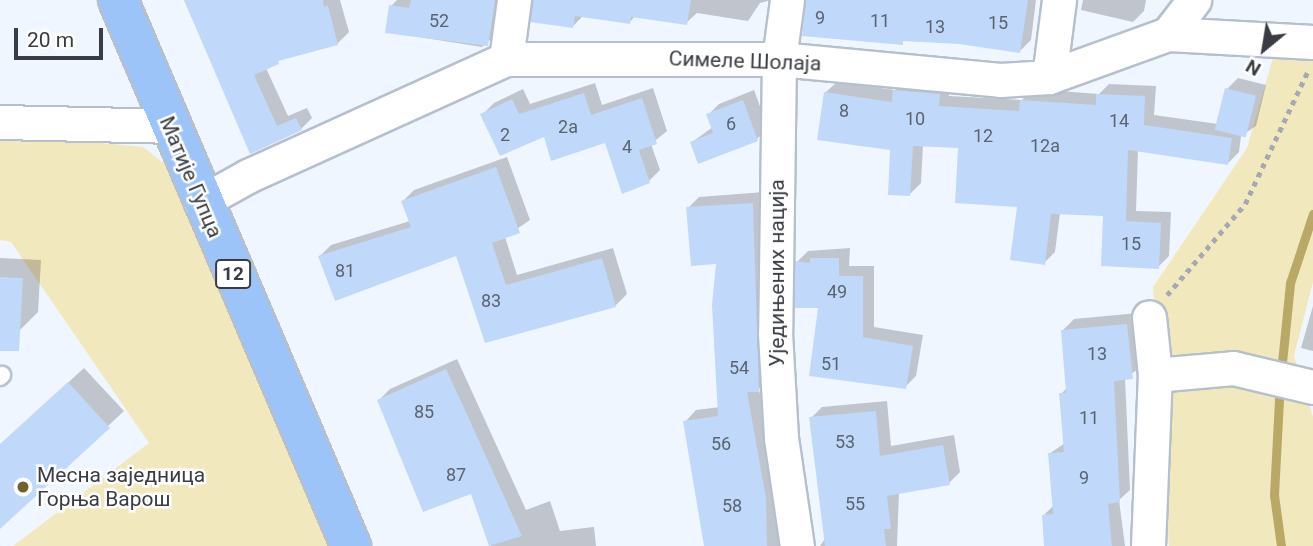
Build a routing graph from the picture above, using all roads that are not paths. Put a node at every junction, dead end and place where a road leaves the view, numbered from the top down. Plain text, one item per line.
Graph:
1 (118, 0) edge
2 (514, 0) edge
3 (787, 0) edge
4 (1059, 0) edge
5 (1194, 0) edge
6 (1168, 34) junction
7 (1299, 41) edge
8 (506, 58) junction
9 (779, 59) junction
10 (1049, 77) junction
11 (0, 122) edge
12 (170, 126) junction
13 (201, 202) junction
14 (1149, 317) road end
15 (1155, 375) junction
16 (1306, 385) edge
17 (351, 546) edge
18 (797, 546) edge
19 (1148, 546) edge

1 - 12 main road, Матије Гупца / 12
2 - 8 street
3 - 9 street, Уједињених нација
4 - 10 street
5 - 6 street
6 - 7 street, Симеле Шолаја
6 - 10 street, Симеле Шолаја
8 - 9 street, Симеле Шолаја
8 - 13 street, Симеле Шолаја
9 - 10 street, Симеле Шолаја
9 - 18 street, Уједињених нација
11 - 12 street
12 - 13 main road, Матије Гупца / 12
13 - 17 main road, Матије Гупца / 12
14 - 15 street
15 - 16 street
15 - 19 street

